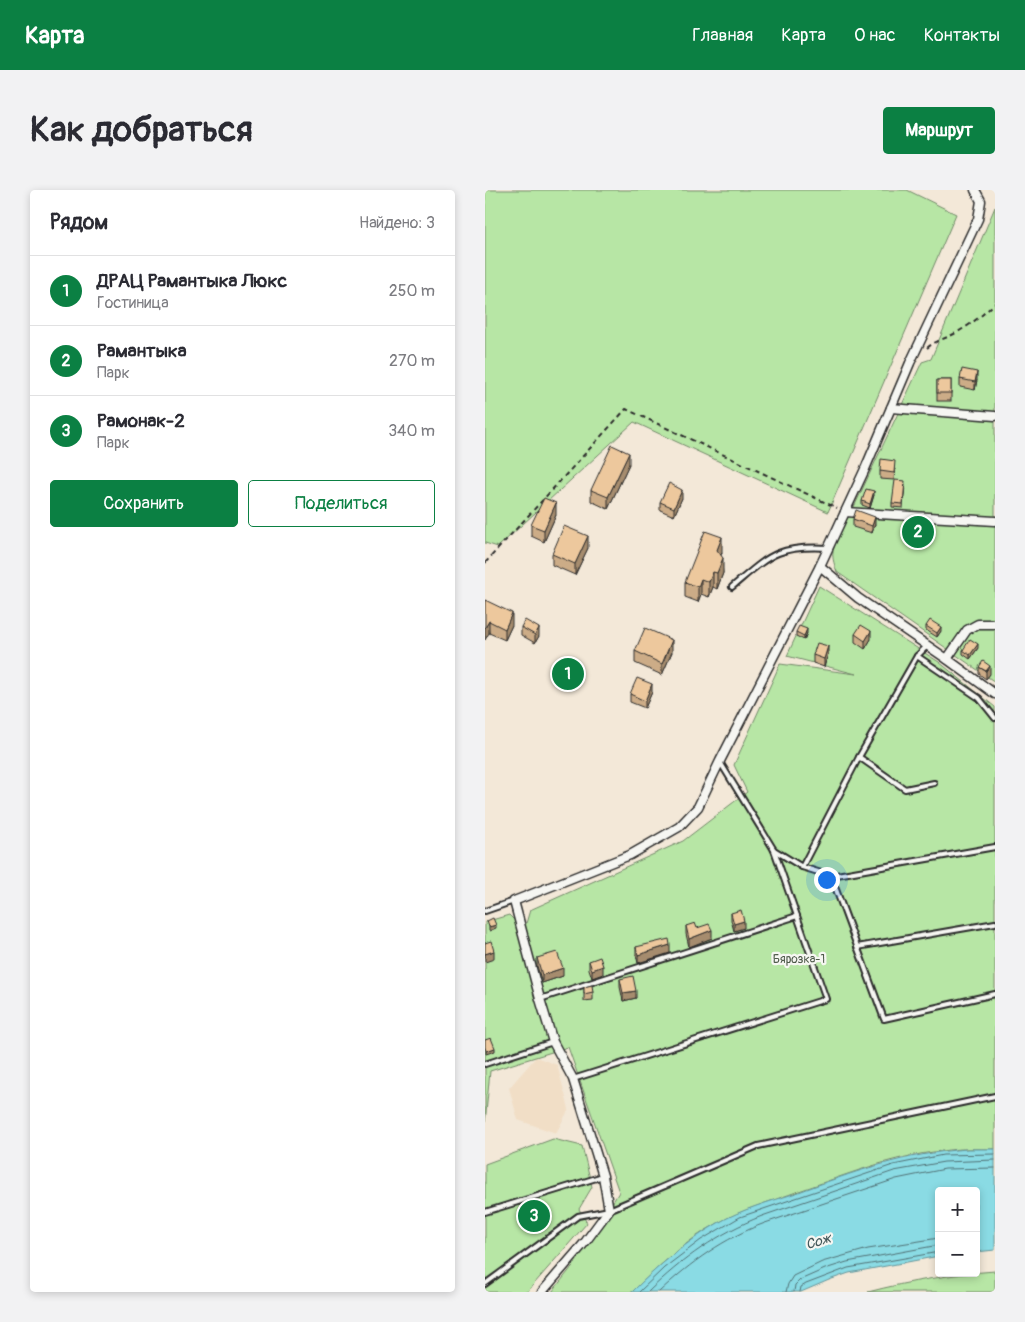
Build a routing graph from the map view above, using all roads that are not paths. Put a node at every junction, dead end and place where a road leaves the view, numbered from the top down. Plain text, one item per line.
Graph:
1 (975, 190) edge
2 (891, 408) junction
3 (995, 416) edge
4 (845, 512) junction
5 (995, 521) edge
6 (829, 548) junction
7 (820, 566) junction
8 (732, 587) dead end
9 (995, 624) edge
10 (927, 646) junction
11 (917, 656) junction
12 (947, 658) junction
13 (995, 694) edge
14 (995, 718) edge
15 (859, 757) junction
16 (720, 761) junction
17 (934, 783) dead end
18 (995, 847) edge
19 (774, 850) junction
20 (801, 867) junction
21 (831, 876) junction
22 (514, 901) junction
23 (485, 912) edge
24 (797, 916) junction
25 (995, 923) edge
26 (857, 947) junction
27 (995, 994) edge
28 (539, 999) junction
29 (553, 1042) junction
30 (485, 1064) edge
31 (573, 1079) junction
32 (995, 1096) edge
33 (603, 1176) junction
34 (609, 1210) junction
35 (485, 1212) edge
36 (485, 1284) edge
37 (542, 1292) edge

1 - 2 street
2 - 3 street
2 - 4 street
4 - 5 street
4 - 6 street
6 - 7 street
6 - 8 lane
7 - 10 street
7 - 16 street
9 - 12 street
10 - 11 lane
10 - 12 street
11 - 14 lane
11 - 15 lane
12 - 13 street
15 - 17 lane
15 - 20 lane
16 - 19 lane
16 - 22 street
18 - 21 lane
19 - 20 lane
19 - 24 lane
20 - 21 lane
21 - 26 lane
22 - 23 lane
22 - 28 street
24 - 28 lane
24 - 31 lane
25 - 26 lane
26 - 27 lane
28 - 29 street
29 - 30 lane
29 - 31 street
31 - 33 street
32 - 34 lane
33 - 34 street
33 - 35 lane
34 - 36 lane
34 - 37 street

